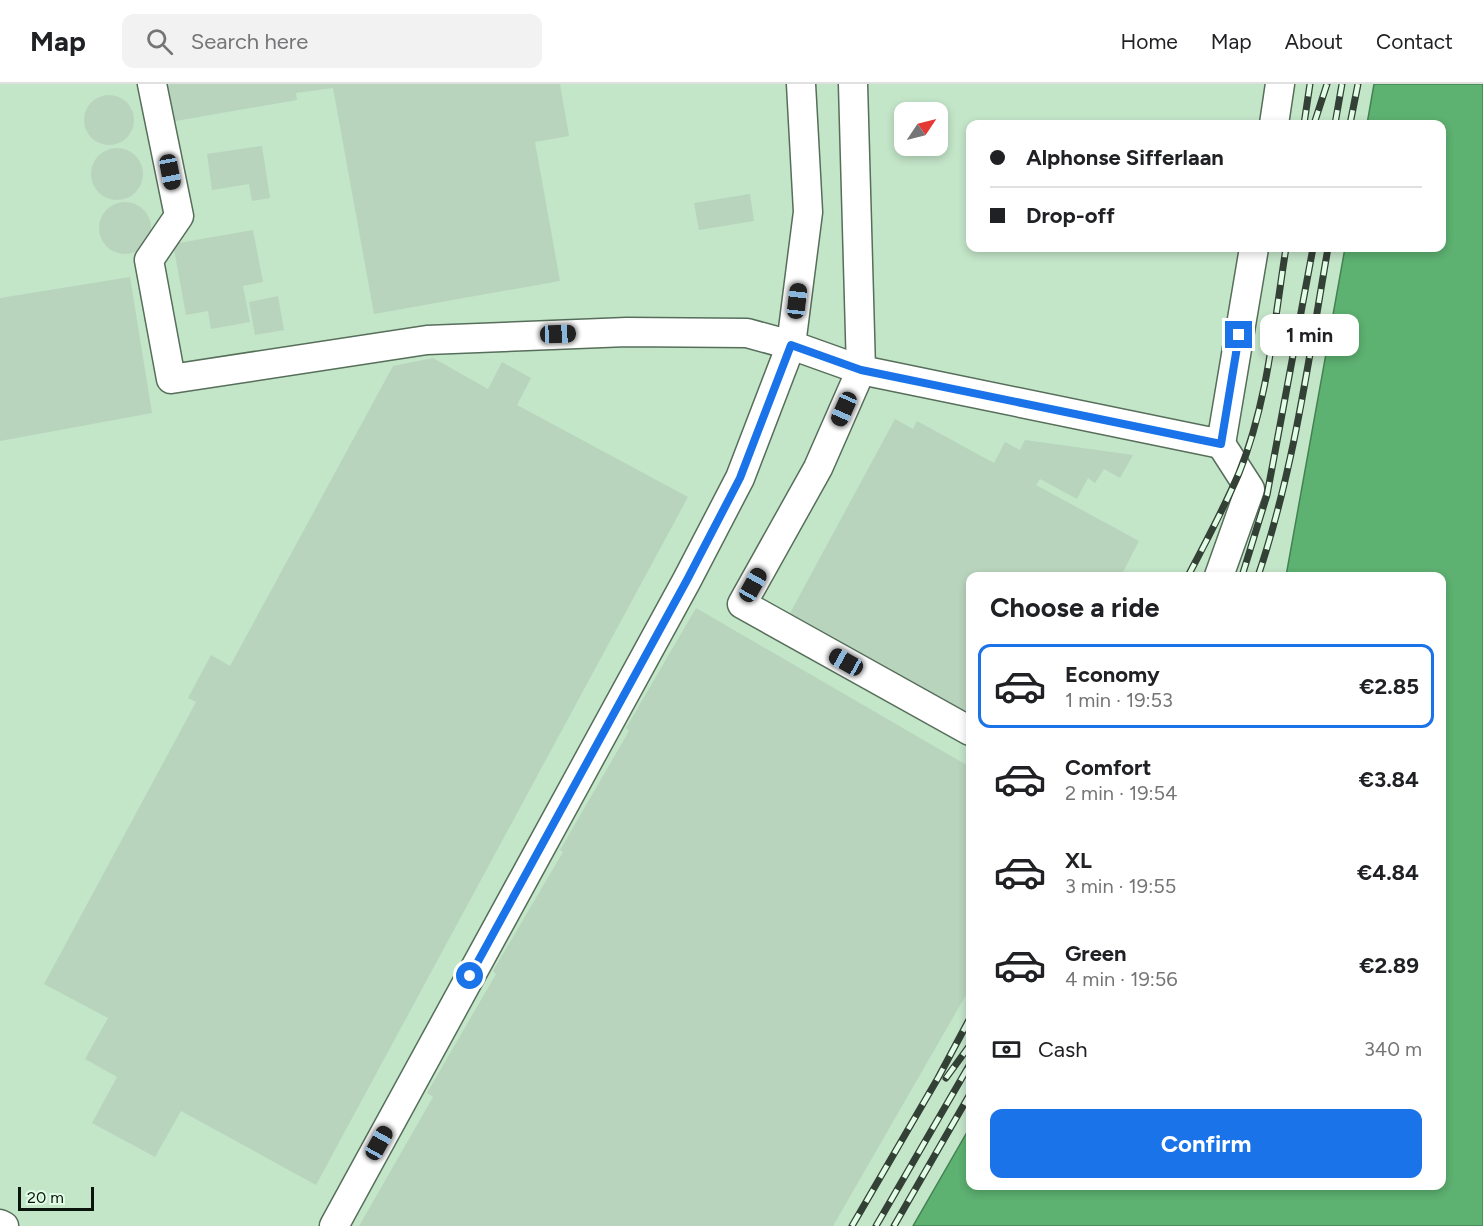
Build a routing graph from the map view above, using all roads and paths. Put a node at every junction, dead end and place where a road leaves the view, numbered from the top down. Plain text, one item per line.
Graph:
1 (153, 84) edge
2 (801, 84) edge
3 (853, 84) edge
4 (1280, 84) edge
5 (1275, 120) edge
6 (1253, 252) edge
7 (791, 345) junction
8 (861, 370) junction
9 (1221, 444) junction
10 (1220, 572) edge
11 (966, 729) edge
12 (334, 1226) edge

1 - 7 street
2 - 7 street
3 - 8 street
4 - 5 street
6 - 9 street
7 - 8 street
7 - 12 street
8 - 9 street
8 - 11 street
9 - 10 street

